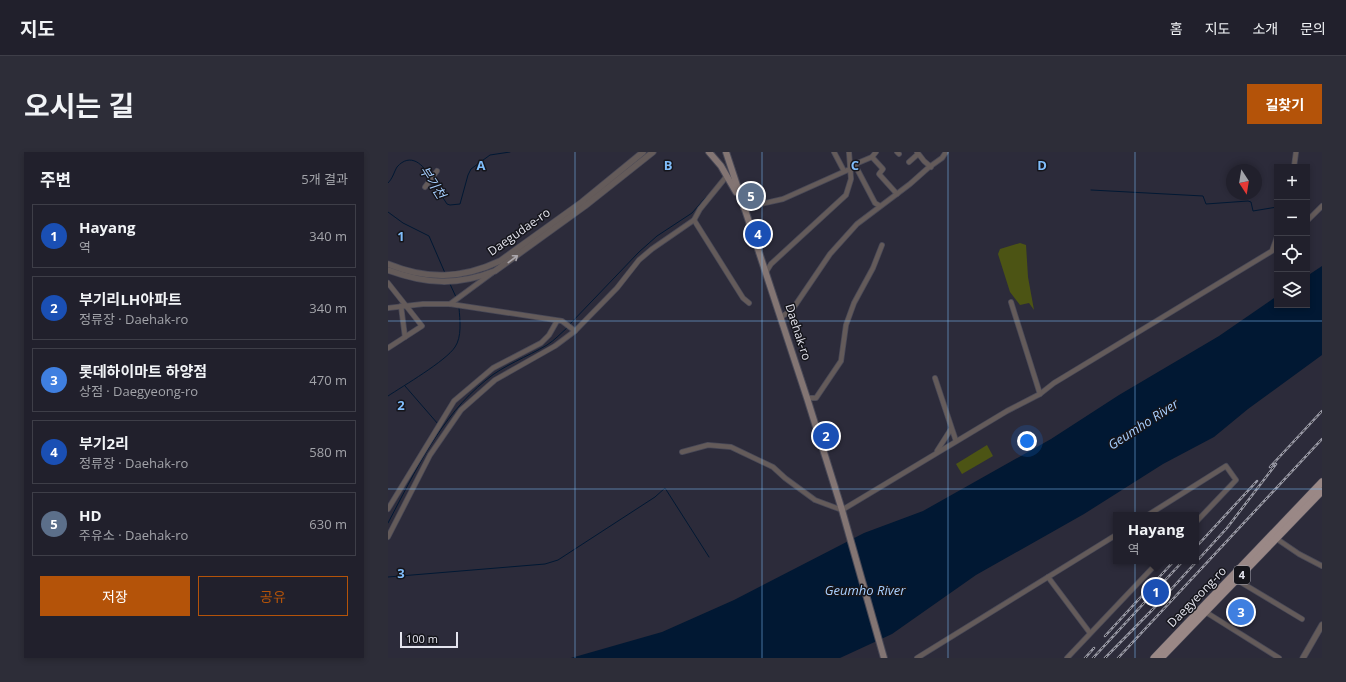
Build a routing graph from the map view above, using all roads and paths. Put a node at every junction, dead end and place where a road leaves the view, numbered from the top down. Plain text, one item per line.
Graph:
1 (643, 152) edge
2 (653, 152) edge
3 (709, 152) edge
4 (834, 152) edge
5 (849, 152) edge
6 (876, 152) edge
7 (946, 152) edge
8 (1296, 152) edge
9 (726, 153) edge
10 (918, 153) edge
11 (872, 158) junction
12 (910, 162) dead end
13 (1294, 164) edge
14 (852, 167) junction
15 (931, 167) junction
16 (844, 171) junction
17 (437, 172) dead end
18 (726, 177) junction
19 (425, 187) dead end
20 (897, 194) junction
21 (740, 198) junction
22 (880, 206) junction
23 (1322, 206) edge
24 (743, 208) junction
25 (1310, 218) edge
26 (694, 220) junction
27 (882, 245) dead end
28 (1274, 246) edge
29 (1272, 252) joint
30 (388, 264) edge
31 (388, 270) edge
32 (495, 271) junction
33 (766, 272) junction
34 (443, 279) junction
35 (450, 279) junction
36 (388, 283) edge
37 (1011, 302) dead end
38 (749, 303) dead end
39 (450, 304) junction
40 (406, 305) junction
41 (401, 306) junction
42 (388, 308) edge
43 (781, 317) junction
44 (557, 321) junction
45 (572, 328) junction
46 (405, 337) junction
47 (388, 348) edge
48 (935, 378) dead end
49 (1040, 394) junction
50 (807, 398) junction
51 (952, 429) junction
52 (956, 441) junction
53 (682, 452) dead end
54 (936, 453) junction
55 (1322, 482) edge
56 (1322, 491) edge
57 (388, 509) edge
58 (842, 510) junction
59 (1153, 512) edge
60 (1199, 519) edge
61 (388, 537) edge
62 (1113, 537) edge
63 (1277, 539) junction
64 (1155, 564) edge
65 (1322, 566) edge
66 (1048, 577) junction
67 (1237, 580) junction
68 (1203, 610) junction
69 (1302, 619) dead end
70 (1322, 625) edge
71 (1090, 633) junction
72 (1180, 639) junction
73 (1165, 647) junction
74 (1269, 656) edge
75 (884, 658) edge
76 (917, 658) edge
77 (1067, 658) edge
78 (1150, 658) edge
79 (1154, 658) edge
80 (1161, 658) edge
81 (1166, 658) edge
82 (1278, 658) edge
83 (1304, 658) edge

1 - 35 street, Daegudae-ro
32 -> 2 street, Daegudae-ro
3 - 18 main road
4 - 16 street
5 - 14 street
6 - 11 street
7 - 15 street
8 - 13 street
9 - 21 main road, Daehak-ro
10 - 12 street
10 - 15 street
11 - 14 street
11 - 20 street
14 - 16 street
14 - 22 street
14 - 33 street
15 - 20 street
16 - 24 street
17 - 19 street
18 - 21 main road
18 - 26 street
20 - 22 street
21 - 24 main road, Daehak-ro
22 - 43 street
23 - 25 street
24 - 33 main road, Daehak-ro
26 - 38 street
26 - 45 street
27 - 50 street
28 - 29 street
29 - 49 street
30 - 34 street
31 - 34 street
32 - 35 street, Daegudae-ro
32 - 39 street
33 - 43 main road, Daehak-ro
34 - 35 street
36 - 40 street
37 - 49 street
39 - 40 street
39 - 44 street
40 - 41 street
40 - 46 street
41 - 42 street
41 - 46 street
43 - 50 main road, Daehak-ro
44 - 45 street
44 - 57 street
45 - 61 street
46 - 47 street
48 - 51 street
49 - 52 street
50 - 58 main road, Daehak-ro
51 - 52 street
51 - 54 street
52 - 54 street
53 - 58 street
54 - 58 street
55 - 68 main road, Daegyeong-ro / 4
56 - 63 main road, Daegyeong-ro / 4
58 - 75 main road, Daehak-ro
59 - 60 street
62 - 66 street
63 - 65 street
63 - 67 main road, Daegyeong-ro / 4
64 - 71 street
66 - 71 street
66 - 76 street
67 - 68 main road, Daegyeong-ro / 4
67 - 69 street
68 - 72 main road, Daegyeong-ro / 4
68 - 73 main road, Daegyeong-ro / 4
68 - 74 street
70 - 83 street
71 - 77 street
72 - 80 main road, Daegyeong-ro / 4
72 - 81 main road
73 - 78 main road
73 - 79 main road, Daegyeong-ro / 4
74 - 82 street

